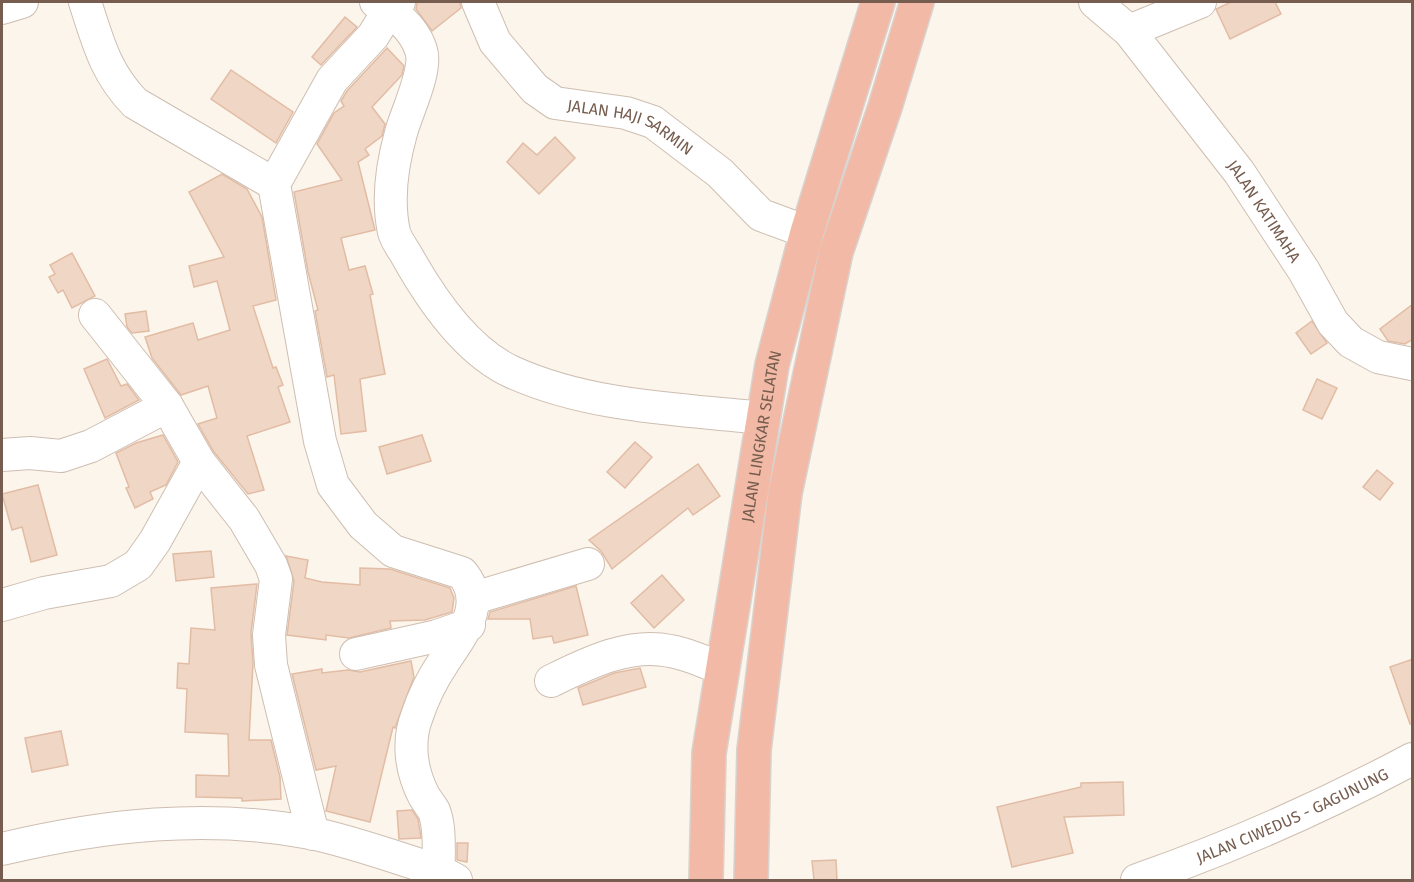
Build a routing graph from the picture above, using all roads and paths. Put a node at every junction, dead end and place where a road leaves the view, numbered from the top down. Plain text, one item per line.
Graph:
1 (22, 2) edge
2 (85, 2) edge
3 (478, 2) edge
4 (878, 2) edge
5 (916, 2) edge
6 (1095, 2) edge
7 (1200, 2) edge
8 (388, 4) edge
9 (2, 8) edge
10 (1129, 31) junction
11 (274, 184) junction
12 (807, 232) junction
13 (96, 315) dead end
14 (1413, 364) edge
15 (772, 365) junction
16 (809, 377) junction
17 (167, 406) junction
18 (762, 418) junction
19 (2, 455) edge
20 (199, 462) junction
21 (588, 564) dead end
22 (2, 605) edge
23 (471, 611) junction
24 (356, 654) dead end
25 (722, 669) junction
26 (551, 681) dead end
27 (1413, 759) edge
28 (313, 834) junction
29 (2, 849) edge
30 (448, 876) edge
31 (702, 878) edge
32 (751, 880) edge
33 (1137, 880) edge

1 - 9 street
2 - 11 street
3 - 12 street, JALAN HAJI SARMIN
4 - 12 highway, JALAN LINGKAR SELATAN
5 - 16 highway, JALAN LINGKAR SELATAN
6 - 10 street, JALAN KATIMAHA
7 - 10 street
8 - 11 street
8 - 18 street
10 - 14 street, JALAN KATIMAHA
11 - 23 street
12 - 15 highway, JALAN LINGKAR SELATAN
13 - 17 street
15 - 16 highway
15 - 18 highway, JALAN LINGKAR SELATAN
16 - 32 highway, JALAN LINGKAR SELATAN
17 - 19 street
17 - 20 street
18 - 25 highway, JALAN LINGKAR SELATAN
20 - 22 street
20 - 28 street
21 - 23 street
23 - 24 street
23 - 30 street
25 - 26 street
25 - 31 highway, JALAN LINGKAR SELATAN
27 - 33 street, JALAN CIWEDUS - GAGUNUNG
28 - 29 street
28 - 30 street

